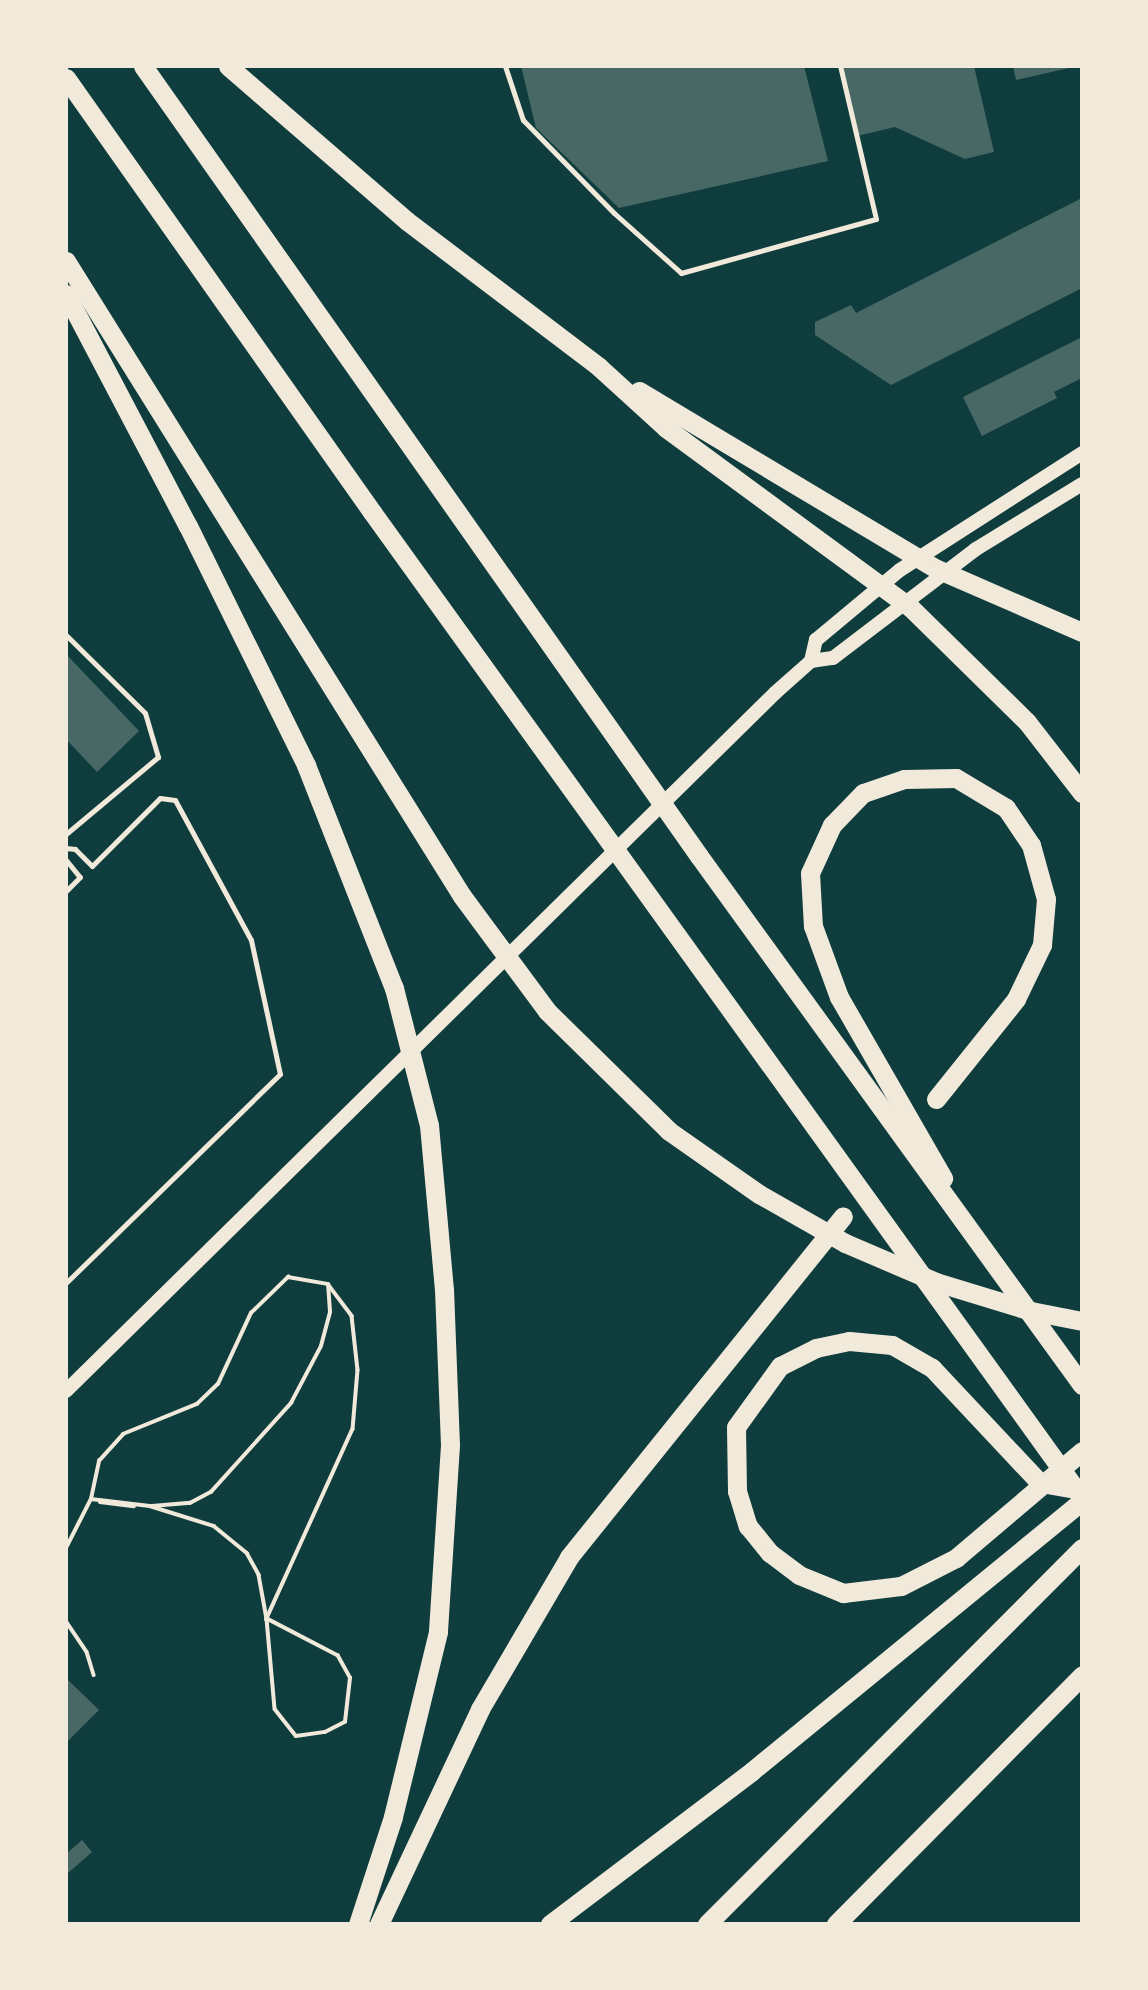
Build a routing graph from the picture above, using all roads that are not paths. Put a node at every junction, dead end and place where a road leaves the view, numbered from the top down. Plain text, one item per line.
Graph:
1 (143, 66) edge
2 (228, 66) edge
3 (505, 66) edge
4 (840, 66) edge
5 (66, 78) edge
6 (66, 261) edge
7 (66, 294) edge
8 (599, 367) junction
9 (1082, 453) edge
10 (1082, 484) edge
11 (1082, 632) edge
12 (66, 635) edge
13 (811, 661) junction
14 (1082, 793) edge
15 (66, 834) edge
16 (66, 848) edge
17 (66, 860) edge
18 (66, 891) edge
19 (936, 1100) dead end
20 (843, 1216) dead end
21 (969, 1229) junction
22 (66, 1283) edge
23 (1082, 1321) edge
24 (1079, 1381) edge
25 (66, 1391) edge
26 (1082, 1451) edge
27 (1079, 1496) edge
28 (1082, 1548) edge
29 (1082, 1675) edge
30 (358, 1923) edge
31 (379, 1923) edge
32 (550, 1923) edge
33 (706, 1923) edge
34 (836, 1923) edge

1 - 21 highway
2 - 8 highway
3 - 4 lane
5 - 27 highway
6 - 23 highway
7 - 30 highway
8 - 11 highway
8 - 14 highway
9 - 13 main road
10 - 13 main road
12 - 15 lane
13 - 25 main road
16 - 22 lane
17 - 18 lane
19 - 21 highway
20 - 31 highway
21 - 24 highway
26 - 27 highway
27 - 32 highway
28 - 33 highway
29 - 34 highway

